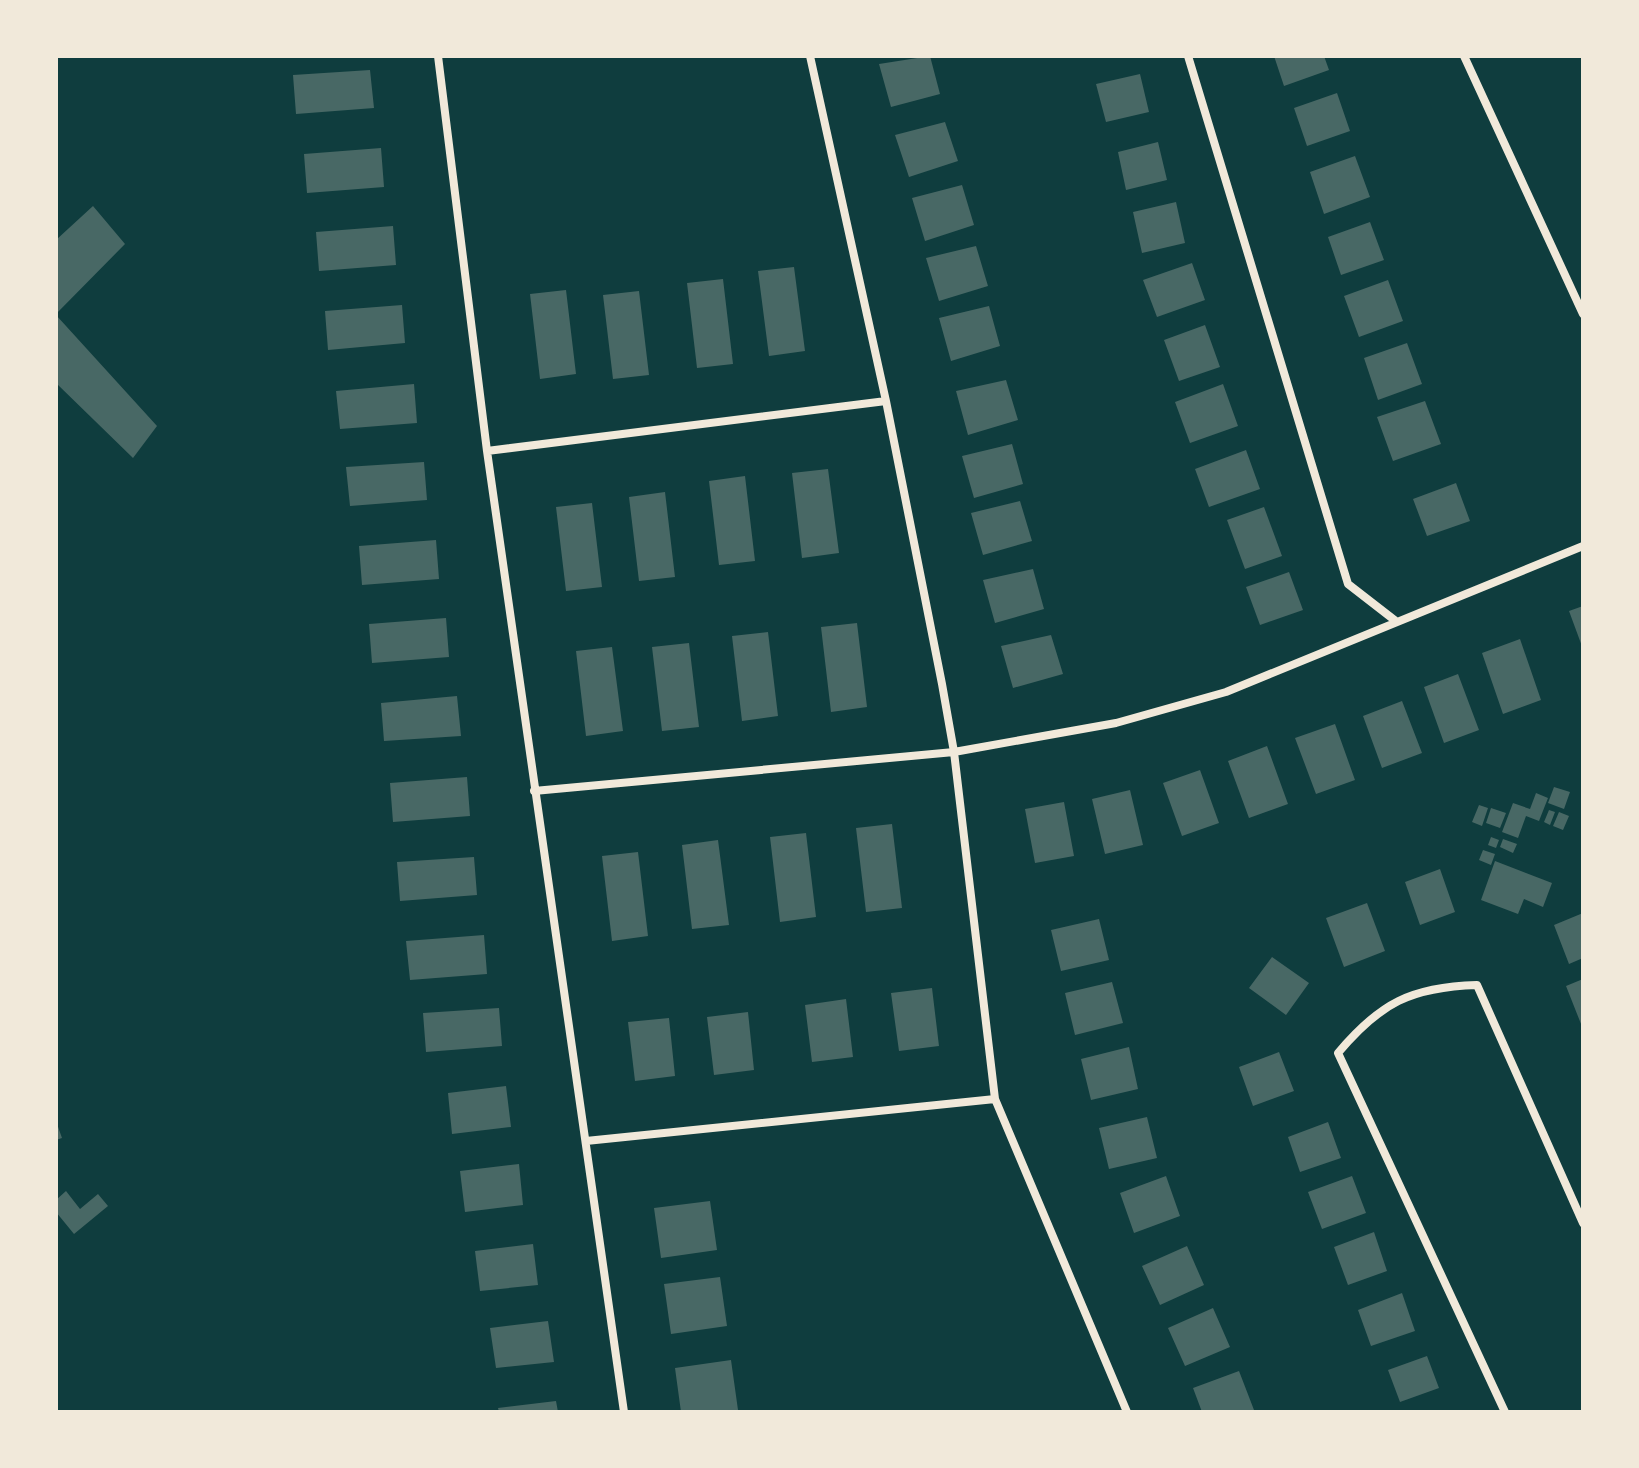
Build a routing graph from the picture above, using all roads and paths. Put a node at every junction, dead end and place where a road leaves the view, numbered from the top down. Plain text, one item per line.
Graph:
1 (438, 56) edge
2 (810, 56) edge
3 (1188, 56) edge
4 (1464, 56) edge
5 (1583, 314) edge
6 (886, 401) junction
7 (487, 451) junction
8 (1583, 546) edge
9 (1397, 622) junction
10 (954, 752) junction
11 (534, 791) junction
12 (995, 1099) junction
13 (586, 1141) junction
14 (1583, 1223) edge
15 (624, 1412) edge
16 (1127, 1412) edge
17 (1505, 1412) edge

1 - 7 street
2 - 6 street
3 - 9 street
4 - 5 street
6 - 7 street
6 - 10 street
7 - 11 street
8 - 9 street
9 - 10 street
10 - 11 street
10 - 12 street
11 - 13 street
12 - 13 street
12 - 16 street
13 - 15 street
14 - 17 street

